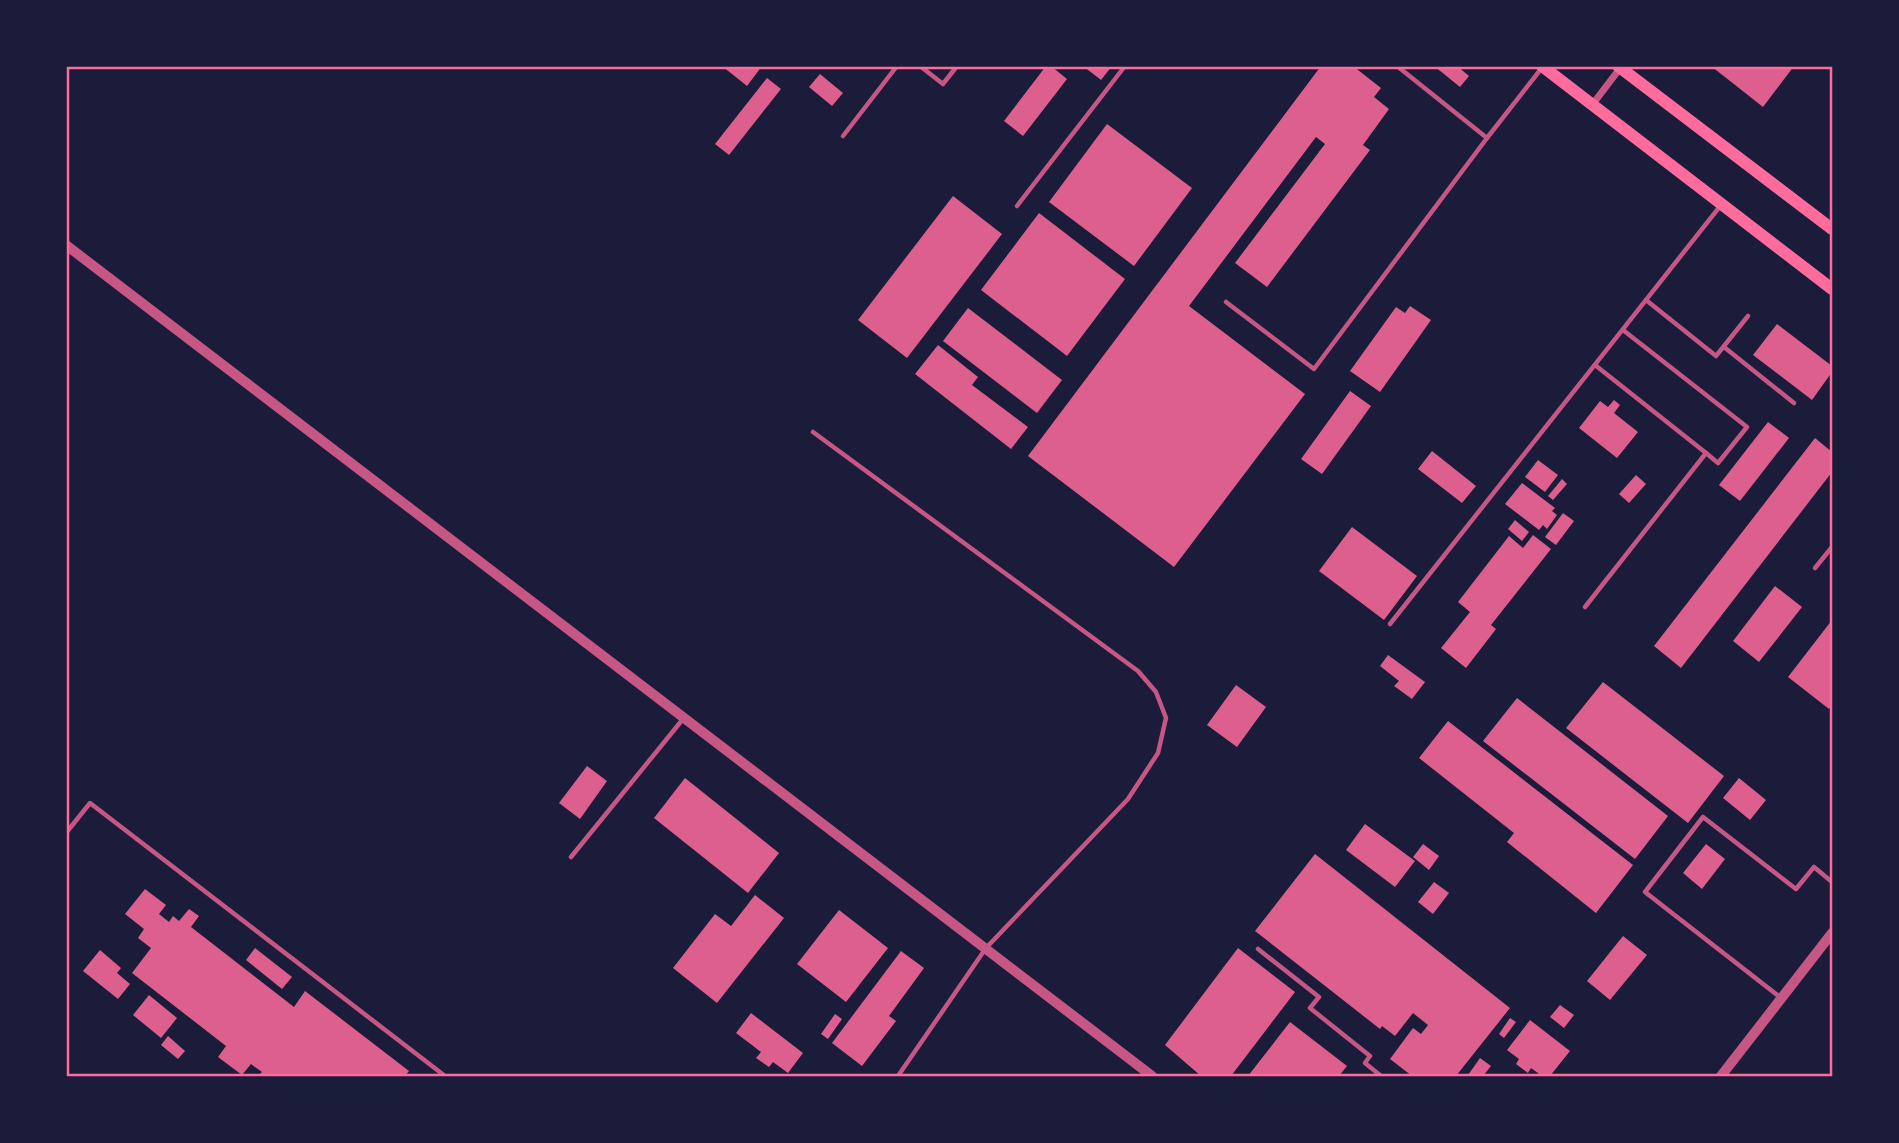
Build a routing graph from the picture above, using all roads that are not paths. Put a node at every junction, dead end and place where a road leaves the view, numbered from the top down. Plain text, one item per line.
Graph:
1 (897, 66) edge
2 (920, 66) edge
3 (957, 66) edge
4 (1125, 66) edge
5 (1397, 66) edge
6 (1542, 67) edge
7 (1620, 67) edge
8 (1592, 105) junction
9 (843, 136) dead end
10 (1487, 138) junction
11 (1721, 204) junction
12 (1017, 206) dead end
13 (1832, 229) edge
14 (66, 245) edge
15 (1832, 289) edge
16 (1646, 300) junction
17 (1226, 302) dead end
18 (1748, 316) dead end
19 (1623, 330) junction
20 (1724, 347) junction
21 (1595, 365) junction
22 (1794, 403) dead end
23 (813, 432) dead end
24 (1706, 453) junction
25 (1832, 547) edge
26 (1815, 568) dead end
27 (1585, 607) dead end
28 (1390, 624) dead end
29 (683, 719) junction
30 (66, 832) edge
31 (571, 857) dead end
32 (1832, 882) edge
33 (1832, 933) edge
34 (986, 948) junction
35 (1258, 949) dead end
36 (1782, 998) junction
37 (445, 1076) edge
38 (898, 1076) edge
39 (1152, 1076) edge
40 (1381, 1076) edge
41 (1721, 1076) edge

1 - 9 lane
2 - 3 lane
4 - 12 lane
5 - 10 lane
6 - 8 main road
6 - 10 lane
7 - 8 street
7 - 13 main road
8 - 11 main road
10 - 17 lane
11 - 15 main road
11 - 16 lane
14 - 29 street
16 - 19 lane
16 - 20 lane
18 - 20 lane
19 - 21 lane
19 - 24 lane
20 - 22 lane
21 - 24 lane
21 - 28 lane
23 - 34 lane
24 - 27 lane
25 - 26 lane
29 - 31 lane
29 - 34 street
30 - 37 lane
32 - 36 lane
33 - 36 street
34 - 38 lane
34 - 39 street
35 - 40 lane
36 - 41 street

